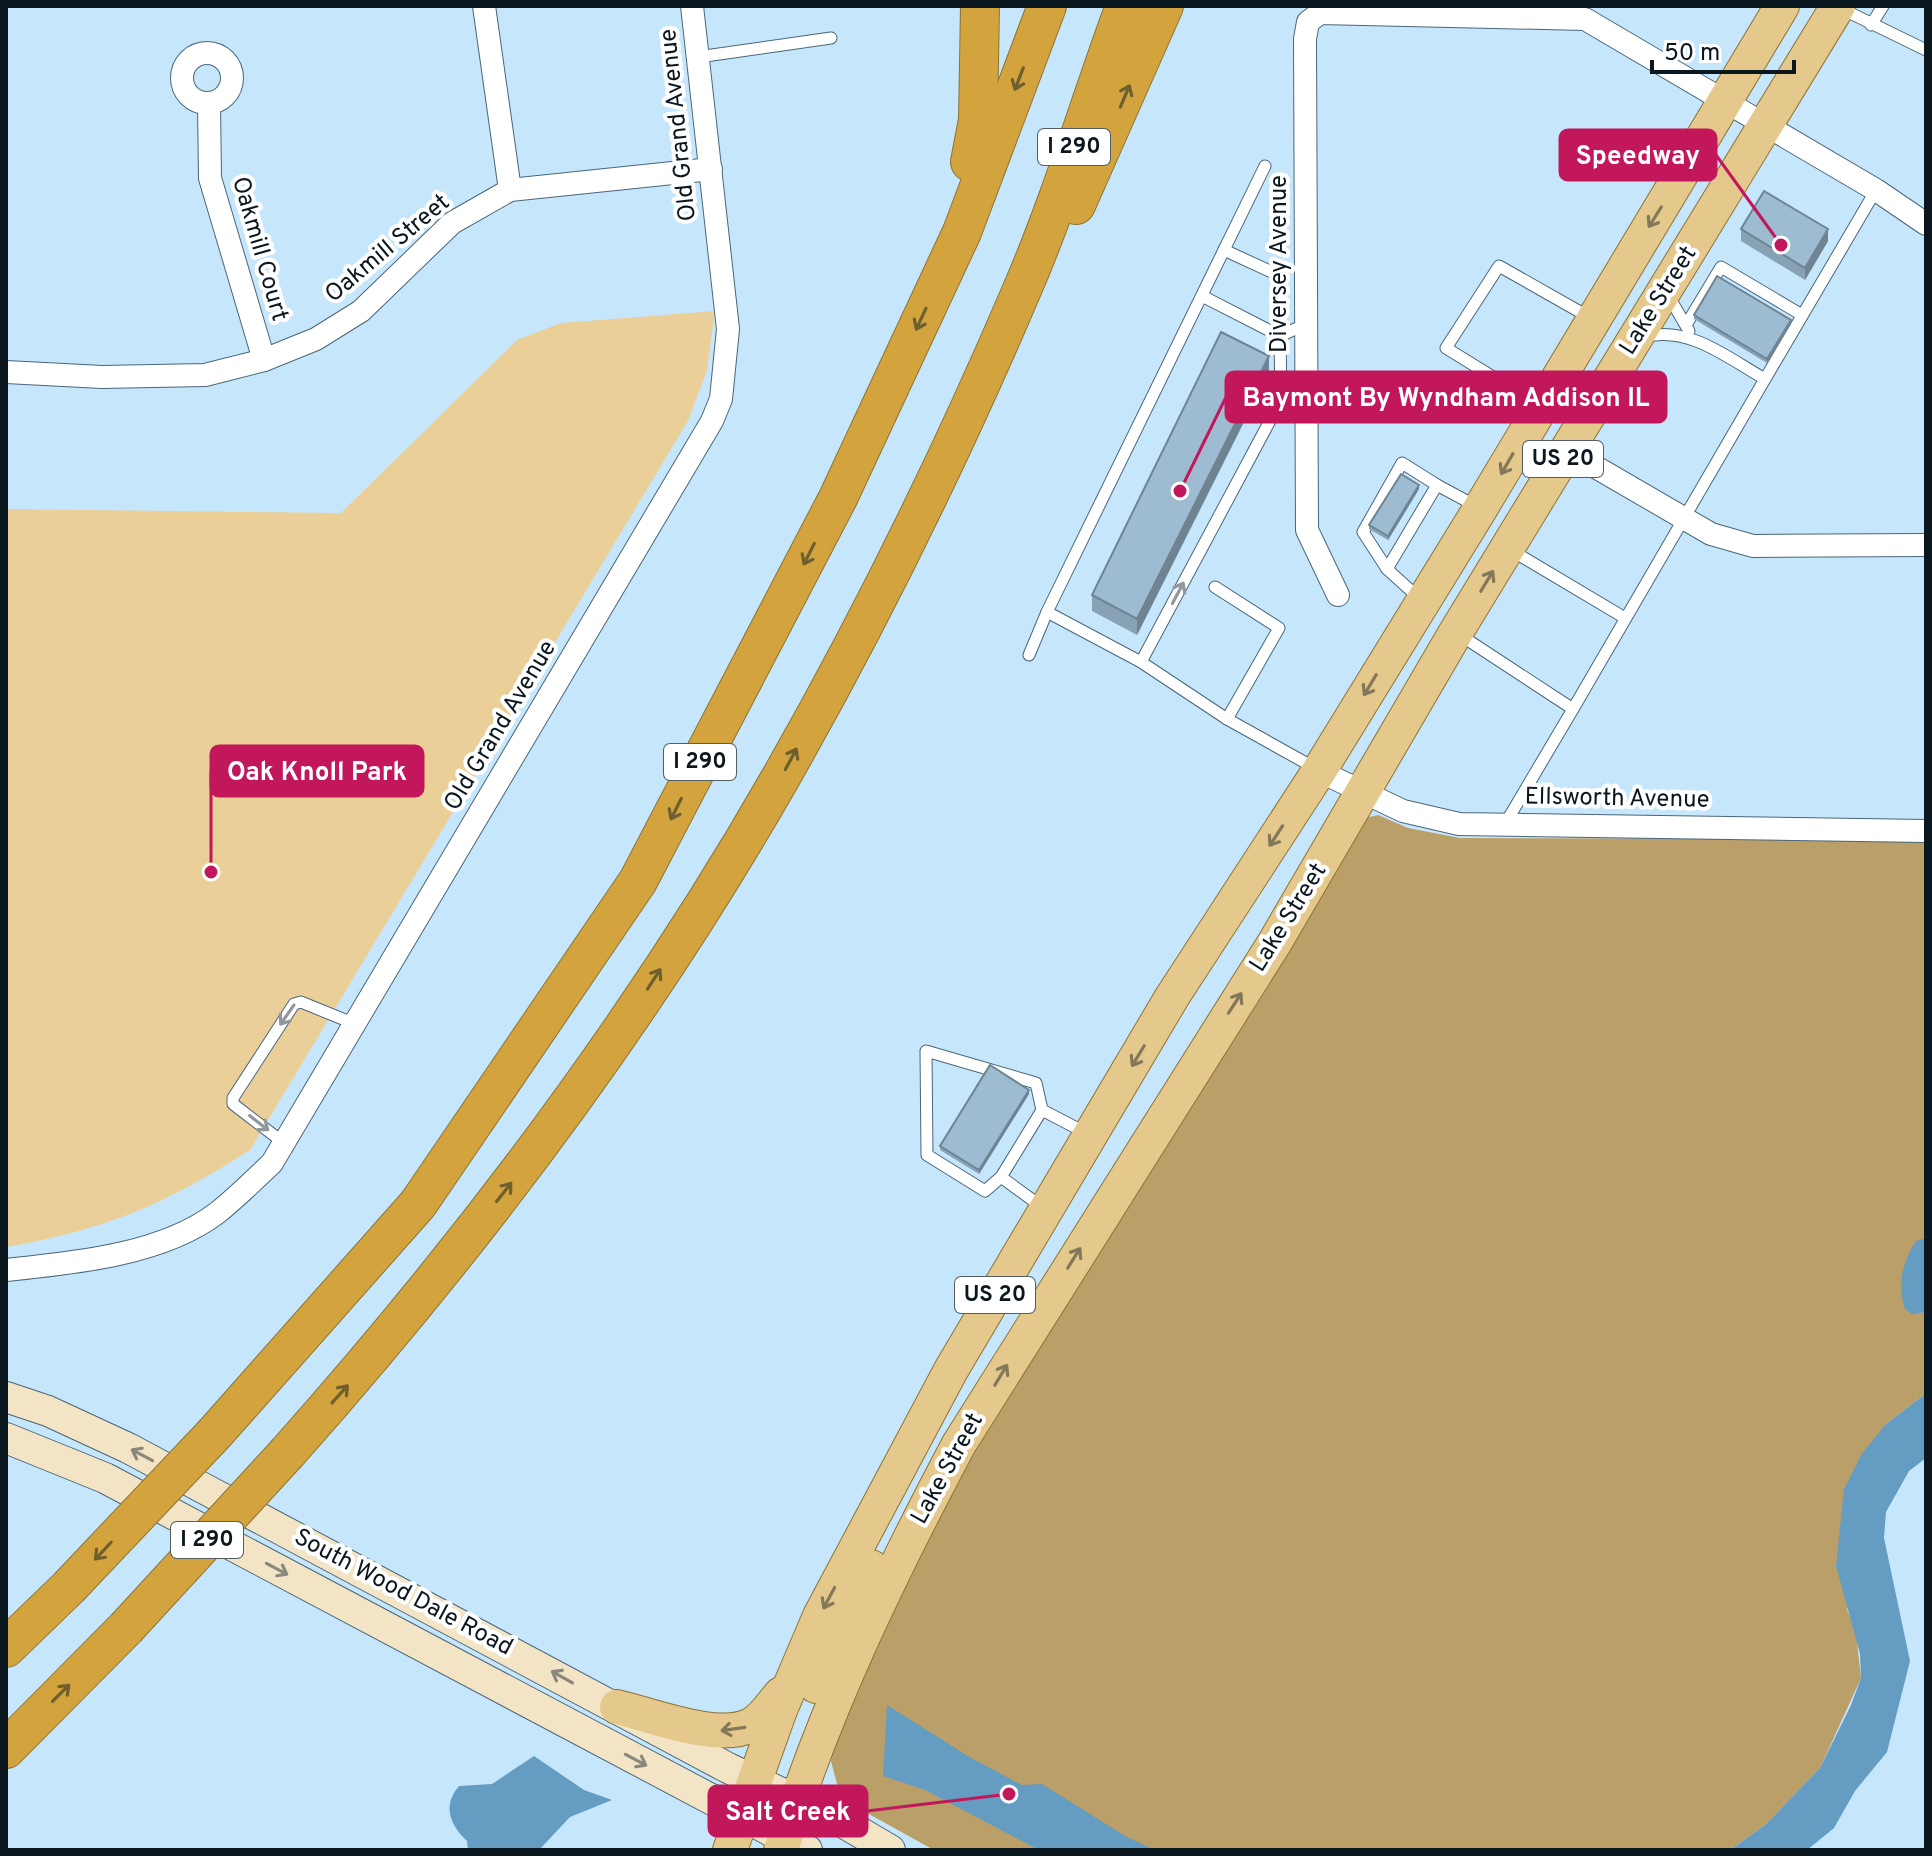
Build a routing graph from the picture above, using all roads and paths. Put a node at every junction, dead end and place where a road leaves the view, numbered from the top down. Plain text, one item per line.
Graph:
1 (484, 6) edge
2 (692, 6) edge
3 (980, 6) edge
4 (1047, 6) edge
5 (1125, 6) edge
6 (1164, 6) edge
7 (1782, 6) edge
8 (1838, 6) edge
9 (1883, 6) edge
10 (1592, 10) edge
11 (1871, 25) junction
12 (831, 38) dead end
13 (1926, 50) edge
14 (698, 57) junction
15 (1725, 102) junction
16 (209, 104) dead end
17 (1766, 126) junction
18 (1265, 166) dead end
19 (711, 169) junction
20 (510, 190) junction
21 (1876, 190) junction
22 (1926, 224) edge
23 (1224, 250) junction
24 (953, 251) junction
25 (1679, 268) junction
26 (1276, 274) dead end
27 (1023, 288) junction
28 (1202, 296) junction
29 (1802, 315) junction
30 (1594, 319) junction
31 (1306, 324) junction
32 (1686, 325) junction
33 (1280, 336) junction
34 (1694, 338) junction
35 (1633, 341) junction
36 (264, 360) junction
37 (6, 372) edge
38 (1765, 379) junction
39 (1540, 406) junction
40 (1568, 451) junction
41 (1437, 485) junction
42 (1480, 509) junction
43 (1682, 518) junction
44 (1926, 545) edge
45 (1507, 548) junction
46 (1387, 569) junction
47 (1215, 587) dead end
48 (1338, 595) dead end
49 (1421, 600) junction
50 (1047, 612) junction
51 (1625, 618) junction
52 (1456, 632) junction
53 (1029, 655) dead end
54 (1141, 662) junction
55 (1573, 709) junction
56 (1227, 719) junction
57 (1319, 771) junction
58 (1361, 792) junction
59 (1505, 824) junction
60 (1926, 831) edge
61 (355, 1024) junction
62 (1042, 1110) junction
63 (1091, 1135) junction
64 (284, 1143) junction
65 (1133, 1163) junction
66 (1001, 1177) junction
67 (1046, 1210) junction
68 (6, 1270) edge
69 (951, 1370) junction
70 (6, 1397) edge
71 (6, 1438) edge
72 (6, 1648) edge
73 (792, 1682) junction
74 (617, 1707) junction
75 (6, 1749) edge
76 (764, 1784) junction
77 (763, 1833) edge
78 (730, 1850) edge
79 (890, 1850) edge

1 - 20 street
2 - 14 street, Old Grand Avenue
3 - 24 highway
4 -> 24 highway, I 290
5 - 27 highway, I 290
27 -> 6 highway
7 - 15 main road, Lake Street / US 20
8 - 11 lane
8 - 17 main road, Lake Street / US 20
9 - 11 lane
10 - 15 street
10 - 31 street, Diversey Avenue
11 - 13 lane
12 - 14 lane
14 - 19 street, Old Grand Avenue
15 - 17 street
15 -> 30 main road, Lake Street / US 20
16 - 36 street, Oakmill Court
17 - 21 street
17 - 25 main road, Lake Street / US 20
18 - 23 lane
19 - 20 street, Oakmill Street
19 - 61 street, Old Grand Avenue
20 - 36 street, Oakmill Street
21 - 22 street
21 - 29 lane
23 - 26 lane
23 - 28 lane
24 -> 72 highway, I 290, bridge
25 - 32 lane
25 - 35 main road, Lake Street / US 20
75 -> 27 highway, I 290, bridge
28 - 33 lane
28 - 50 lane
29 - 32 lane
29 - 38 lane
30 - 39 main road, Lake Street / US 20
30 - 39 lane
31 - 33 lane
31 - 48 street, Diversey Avenue
32 - 34 lane
54 -> 33 lane
34 - 35 lane
34 - 38 lane
35 - 40 main road, Lake Street / US 20
36 - 37 street, Oakmill Street
38 - 43 lane
39 -> 42 main road, Lake Street / US 20
40 - 43 street
40 - 45 main road, Lake Street / US 20
41 - 42 lane
41 - 46 lane
41 - 46 lane
42 - 49 main road, Lake Street / US 20
43 - 44 street
43 - 51 lane
45 - 51 lane
52 -> 45 main road, Lake Street / US 20
46 - 49 lane
47 - 56 lane
49 -> 57 main road, Lake Street / US 20
50 - 53 lane
50 - 54 lane
51 - 55 lane
52 - 55 lane
52 - 58 main road, Lake Street / US 20
54 - 56 lane
55 - 59 lane
56 - 57 lane
57 - 58 street, Ellsworth Avenue
57 -> 63 main road, Lake Street / US 20
58 - 59 street, Ellsworth Avenue
65 -> 58 main road, Lake Street / US 20
59 - 60 street, Ellsworth Avenue
61 - 64 street, Old Grand Avenue
61 -> 64 lane
62 - 63 lane
62 - 66 lane
62 - 66 lane
63 - 65 main road
63 - 67 main road, Lake Street / US 20
64 - 68 street, Old Grand Avenue
76 -> 65 main road, Lake Street / US 20
66 - 67 lane
67 - 69 main road, Lake Street / US 20
69 -> 73 main road, Lake Street / US 20
69 - 76 main road
74 -> 70 main road, South Wood Dale Road
71 -> 77 main road, South Wood Dale Road
73 -> 74 main road
73 - 76 main road, Lake Street / US 20
74 - 76 main road, South Wood Dale Road
76 - 77 main road, Lake Street / US 20
76 - 77 main road, Lake Street / US 20
76 - 79 main road, South Wood Dale Road
77 - 78 main road, Lake Street / US 20

